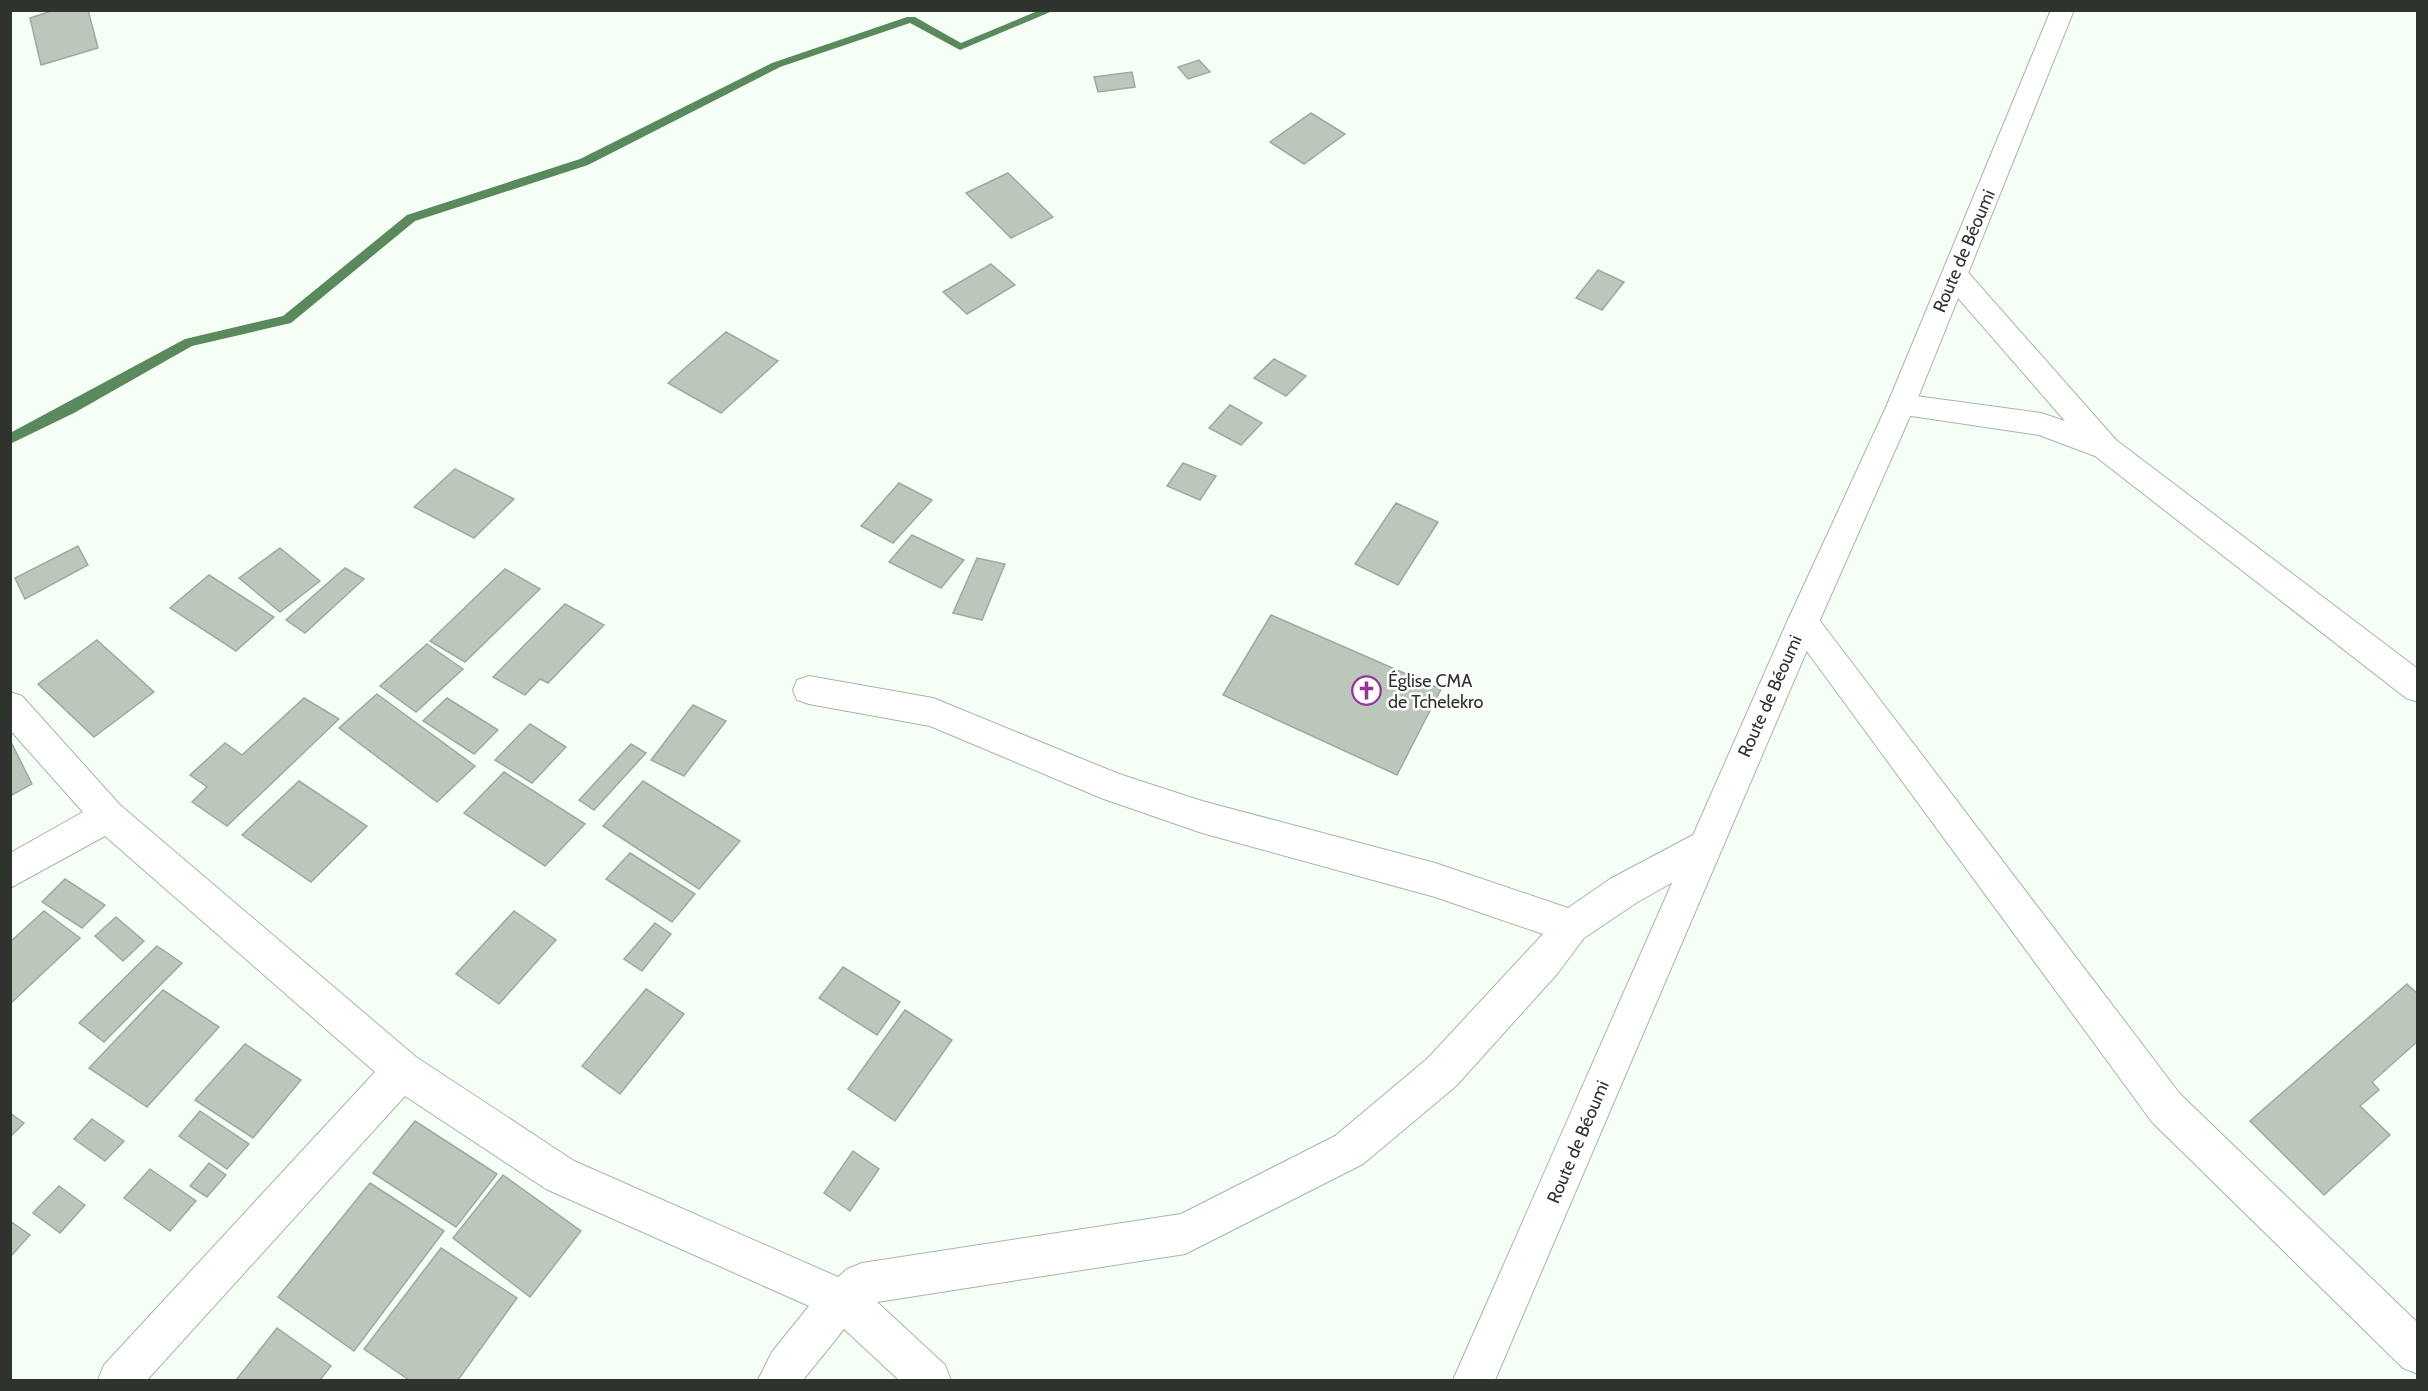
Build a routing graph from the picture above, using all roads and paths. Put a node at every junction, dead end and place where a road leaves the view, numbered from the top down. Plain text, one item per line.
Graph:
1 (2062, 10) edge
2 (1955, 276) junction
3 (1901, 405) junction
4 (2106, 448) junction
5 (1803, 622) junction
6 (2418, 688) edge
7 (809, 690) dead end
8 (10, 706) edge
9 (108, 816) junction
10 (1705, 846) junction
11 (10, 872) edge
12 (1571, 926) junction
13 (402, 1071) junction
14 (843, 1300) junction
15 (2418, 1353) edge
16 (119, 1380) edge
17 (779, 1380) edge
18 (930, 1380) edge
19 (1474, 1380) edge

1 - 2 street, Route de Béoumi
2 - 3 street, Route de Béoumi
2 - 4 street
3 - 4 street
3 - 5 street, Route de Béoumi
4 - 6 street
5 - 10 street, Route de Béoumi
5 - 15 street
7 - 12 street
8 - 9 street
9 - 11 street
9 - 13 street
10 - 12 street
10 - 19 street, Route de Béoumi
12 - 14 street
13 - 14 street
13 - 16 street
14 - 17 street
14 - 18 street

